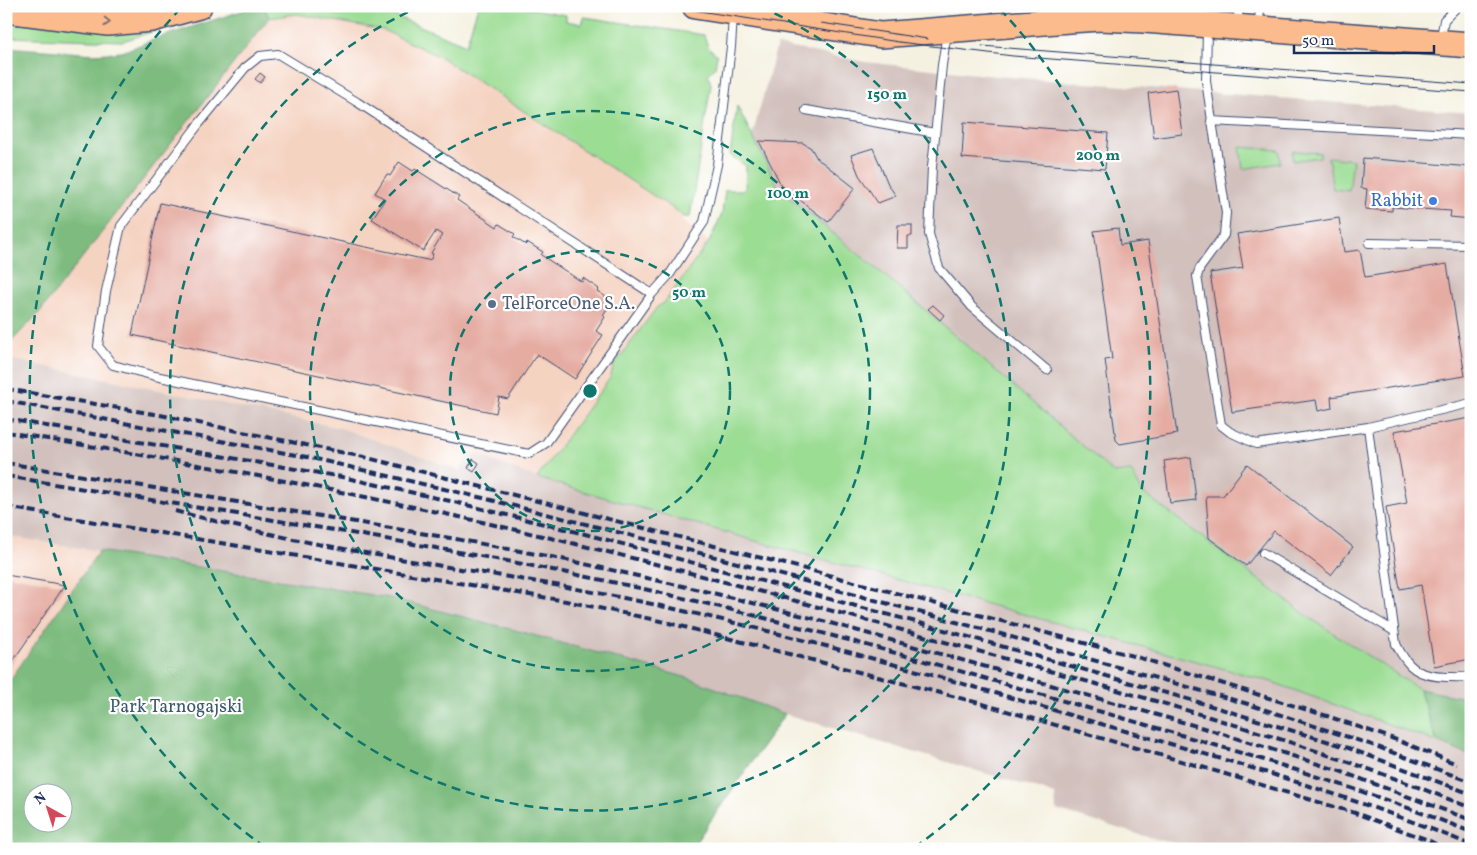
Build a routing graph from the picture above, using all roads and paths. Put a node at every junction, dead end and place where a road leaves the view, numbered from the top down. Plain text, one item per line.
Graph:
1 (199, 6) edge
2 (695, 6) edge
3 (1458, 6) edge
4 (732, 9) edge
5 (6, 10) edge
6 (1248, 17) edge
7 (1207, 25) junction
8 (949, 29) junction
9 (1441, 43) junction
10 (1471, 45) edge
11 (806, 110) dead end
12 (1211, 121) junction
13 (935, 133) junction
14 (1471, 135) edge
15 (1368, 243) dead end
16 (1471, 245) edge
17 (652, 294) junction
18 (1047, 370) dead end
19 (1471, 403) edge
20 (1368, 427) junction
21 (1263, 553) dead end
22 (1394, 632) junction
23 (1471, 676) edge

5 -> 1 main road
2 - 4 main road
3 - 9 lane
4 - 8 main road
4 - 17 lane
6 - 7 main road
6 - 9 main road
7 - 8 main road
7 - 12 lane
8 - 13 lane
9 - 10 main road
11 - 13 lane
12 - 14 lane
12 - 20 lane
13 - 18 lane
15 - 16 lane
17 - 17 lane
19 - 20 lane
20 - 22 lane
21 - 22 lane
22 - 23 lane

